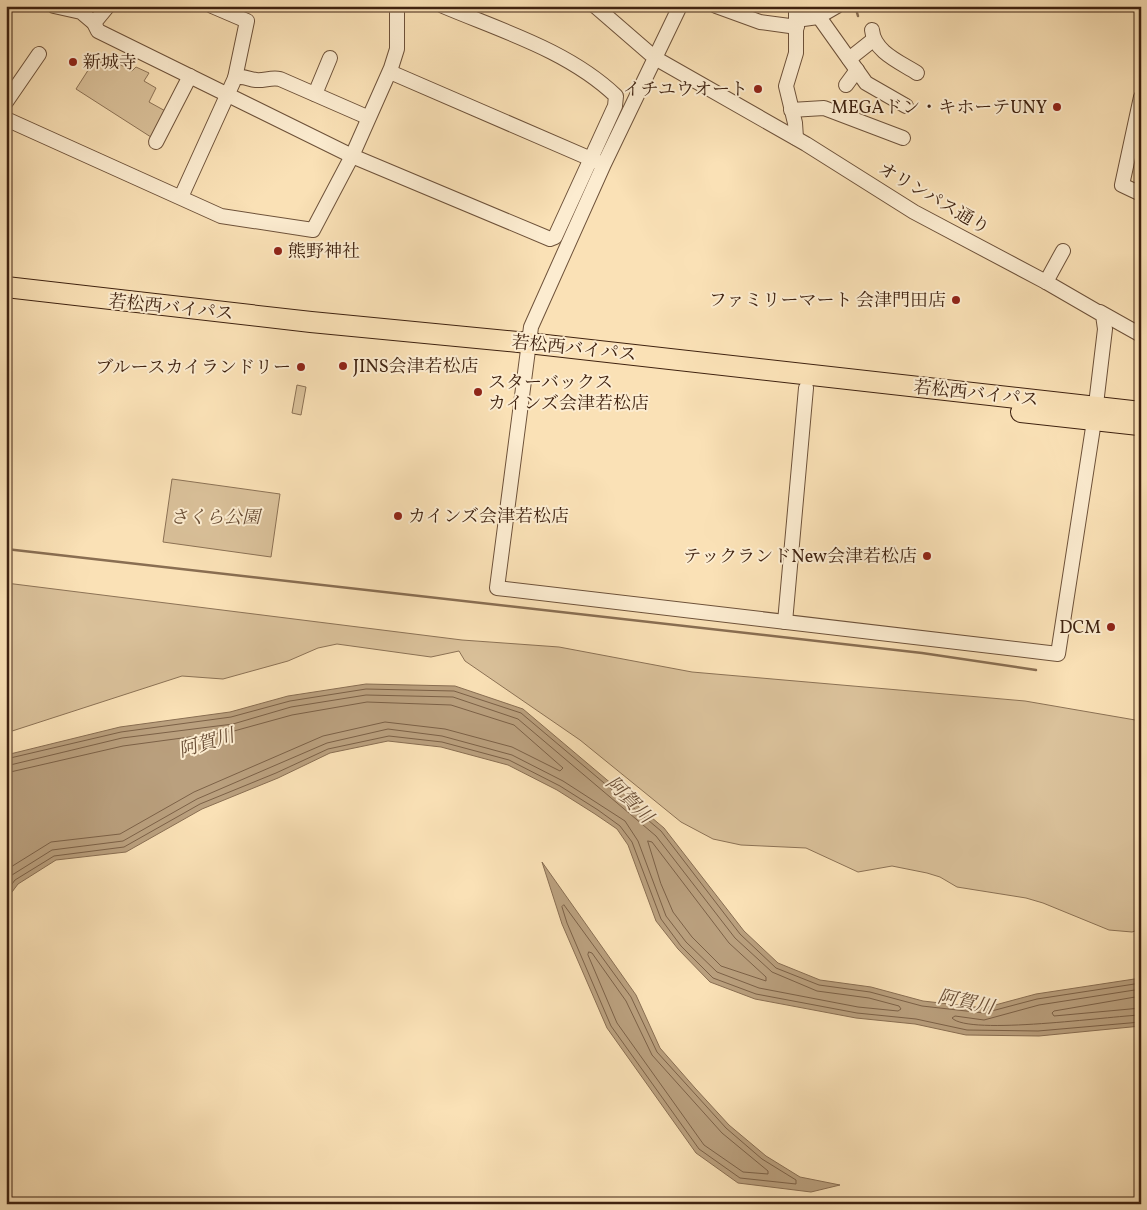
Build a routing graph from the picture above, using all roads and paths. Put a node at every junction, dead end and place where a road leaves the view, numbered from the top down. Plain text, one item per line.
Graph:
1 (54, 6) edge
2 (108, 6) edge
3 (212, 6) edge
4 (396, 6) edge
5 (443, 6) edge
6 (595, 6) edge
7 (680, 6) edge
8 (716, 6) edge
9 (837, 6) edge
10 (240, 11) edge
11 (819, 17) junction
12 (796, 18) edge
13 (94, 23) junction
14 (39, 54) dead end
15 (330, 58) dead end
16 (655, 58) junction
17 (853, 65) junction
18 (390, 72) junction
19 (917, 73) dead end
20 (190, 76) junction
21 (235, 78) junction
22 (846, 85) dead end
23 (315, 94) junction
24 (227, 95) junction
25 (1141, 97) edge
26 (6, 102) edge
27 (906, 106) dead end
28 (791, 110) junction
29 (367, 117) junction
30 (6, 119) edge
31 (796, 138) junction
32 (903, 138) dead end
33 (156, 142) dead end
34 (352, 156) junction
35 (590, 158) junction
36 (604, 164) junction
37 (1141, 194) edge
38 (181, 197) junction
39 (1063, 251) dead end
40 (1046, 282) junction
41 (6, 287) edge
42 (6, 301) edge
43 (1100, 312) junction
44 (1141, 335) edge
45 (527, 349) junction
46 (806, 388) junction
47 (1141, 412) edge
48 (1095, 413) junction
49 (1141, 425) edge
50 (785, 622) junction

1 - 13 street
2 - 13 street
3 - 10 street
4 - 18 street
5 - 35 street
6 - 16 street, オリンパス通り
7 - 16 street
8 - 12 street
9 - 11 street
10 - 21 street
11 - 12 street
11 - 17 street
12 - 28 street
13 - 20 street
14 - 26 street
15 - 23 street
16 - 31 street, オリンパス通り
16 - 36 street
17 - 19 street
17 - 22 street
17 - 27 street
18 - 29 street
18 - 35 street
20 - 24 street
20 - 33 street
21 - 23 street
21 - 24 street
23 - 29 street
24 - 34 street
24 - 38 street
25 - 37 street
28 - 31 street
28 - 32 street
29 - 34 street
30 - 38 street
31 - 40 street, オリンパス通り
34 - 35 street
34 - 38 street
35 - 36 street
36 - 45 street
39 - 40 street
40 - 43 street, オリンパス通り
41 - 45 highway, 若松西バイパス
42 - 45 highway, 若松西バイパス
43 - 44 street, オリンパス通り
43 - 48 street
45 - 46 highway, 若松西バイパス
45 - 48 highway, 若松西バイパス
45 - 50 street
46 - 48 highway, 若松西バイパス
46 - 50 street
47 - 48 highway, 若松西バイパス
48 - 49 highway, 若松西バイパス
48 - 50 street

